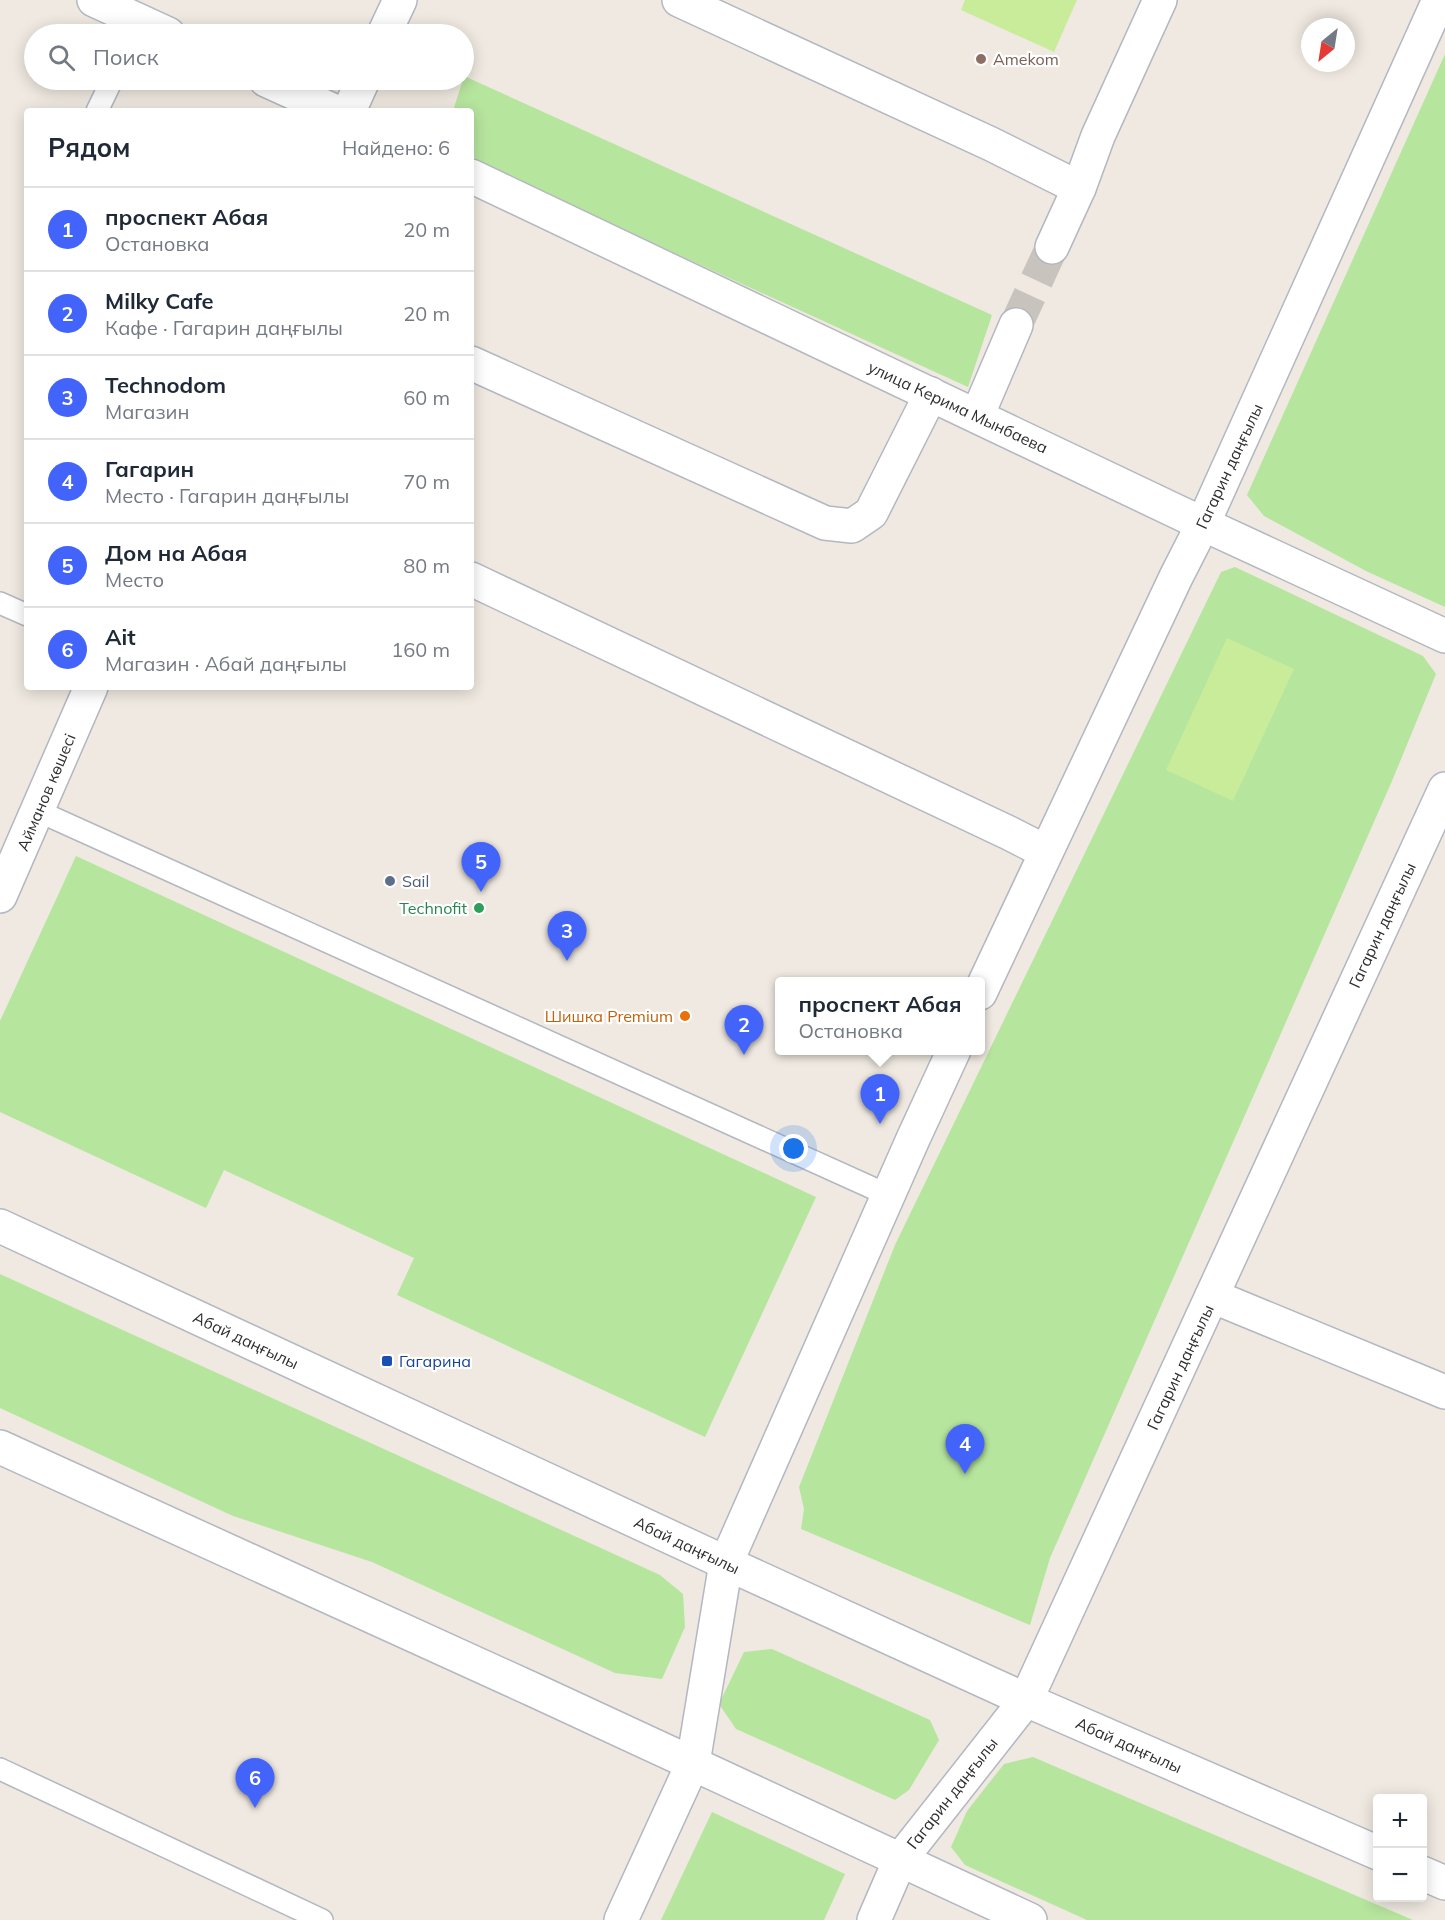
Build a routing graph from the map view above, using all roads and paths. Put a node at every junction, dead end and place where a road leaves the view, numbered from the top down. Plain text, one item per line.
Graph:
1 (94, 0) edge
2 (400, 0) edge
3 (679, 0) edge
4 (1160, 0) edge
5 (1439, 0) edge
6 (129, 24) edge
7 (389, 24) edge
8 (107, 90) edge
9 (288, 90) edge
10 (358, 90) edge
11 (99, 108) edge
12 (327, 108) edge
13 (350, 108) edge
14 (474, 177) edge
15 (1079, 188) junction
16 (1052, 247) tunnel mouth
17 (1016, 325) tunnel mouth
18 (474, 364) edge
19 (931, 394) junction
20 (977, 416) junction
21 (1203, 524) junction
22 (474, 580) edge
23 (0, 603) edge
24 (24, 614) edge
25 (1445, 636) edge
26 (90, 690) edge
27 (1445, 789) edge
28 (38, 811) junction
29 (1046, 852) junction
30 (0, 896) edge
31 (985, 984) edge
32 (952, 1055) edge
33 (888, 1195) junction
34 (0, 1226) edge
35 (1212, 1296) junction
36 (1445, 1392) edge
37 (0, 1447) edge
38 (726, 1563) junction
39 (1026, 1700) junction
40 (693, 1763) junction
41 (0, 1769) edge
42 (1373, 1851) edge
43 (900, 1860) junction
44 (1427, 1875) edge
45 (1445, 1883) edge
46 (322, 1920) edge
47 (621, 1920) edge
48 (874, 1920) edge
49 (1030, 1920) edge

1 - 6 street
2 - 7 street
3 - 15 street
4 - 15 street
5 - 21 street, Гагарин даңғылы
8 - 11 lane
9 - 12 street
10 - 13 street
14 - 19 street, улица Керима Мынбаева
15 - 16 street
17 - 20 street
18 - 19 street
19 - 20 street, улица Керима Мынбаева
20 - 21 street, улица Керима Мынбаева
21 - 25 street, улица Керима Мынбаева
21 - 29 street, Гагарин даңғылы
22 - 29 street
23 - 24 lane
26 - 28 street, Айманов көшесі
27 - 35 street, Гагарин даңғылы
28 - 30 street, Айманов көшесі
28 - 33 lane
29 - 31 street, Гагарин даңғылы
32 - 33 street
33 - 38 street
34 - 38 street, Абай даңғылы
35 - 36 street
35 - 39 street, Гагарин даңғылы
37 - 40 street
38 - 39 street, Абай даңғылы
38 - 40 street
39 - 42 street, Абай даңғылы
39 - 43 street, Гагарин даңғылы
40 - 43 street
40 - 47 street
41 - 46 lane
43 - 48 street, Гагарин даңғылы
43 - 49 street
44 - 45 street

